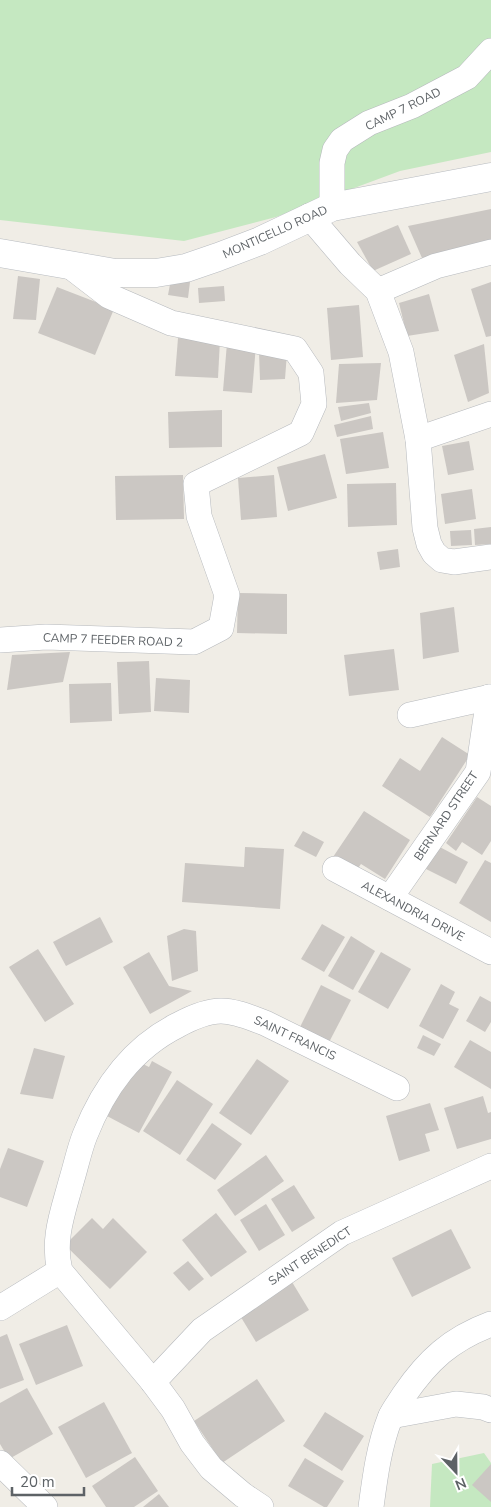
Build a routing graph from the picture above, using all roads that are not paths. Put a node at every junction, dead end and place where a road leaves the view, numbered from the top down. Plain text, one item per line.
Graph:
1 (491, 51) edge
2 (491, 177) edge
3 (321, 211) junction
4 (491, 252) edge
5 (0, 253) edge
6 (70, 266) junction
7 (378, 291) junction
8 (491, 414) edge
9 (418, 439) junction
10 (491, 557) edge
11 (0, 640) edge
12 (490, 697) edge
13 (410, 715) dead end
14 (484, 775) edge
15 (335, 869) dead end
16 (390, 898) junction
17 (491, 952) edge
18 (398, 1088) dead end
19 (491, 1166) edge
20 (60, 1271) junction
21 (0, 1308) edge
22 (491, 1324) edge
23 (153, 1382) junction
24 (491, 1410) edge
25 (390, 1416) junction
26 (0, 1463) edge
27 (45, 1507) edge
28 (261, 1507) edge
29 (371, 1507) edge

1 - 3 street, CAMP 7 ROAD
2 - 3 main road, MONTICELLO ROAD
3 - 6 main road, MONTICELLO ROAD
3 - 7 street
4 - 7 street
5 - 6 main road, MONTICELLO ROAD
6 - 11 street, CAMP 7 FEEDER ROAD 2
7 - 9 street
8 - 9 street
9 - 10 street
12 - 13 street, BERNARD STREET
12 - 14 street, BERNARD STREET
14 - 16 street, BERNARD STREET
15 - 16 street, ALEXANDRIA DRIVE
16 - 17 street, ALEXANDRIA DRIVE
18 - 20 street, SAINT FRANCIS
19 - 23 street, SAINT BENEDICT
20 - 21 street
20 - 23 street
22 - 25 street
23 - 28 street
24 - 25 street
25 - 29 street
26 - 27 street

